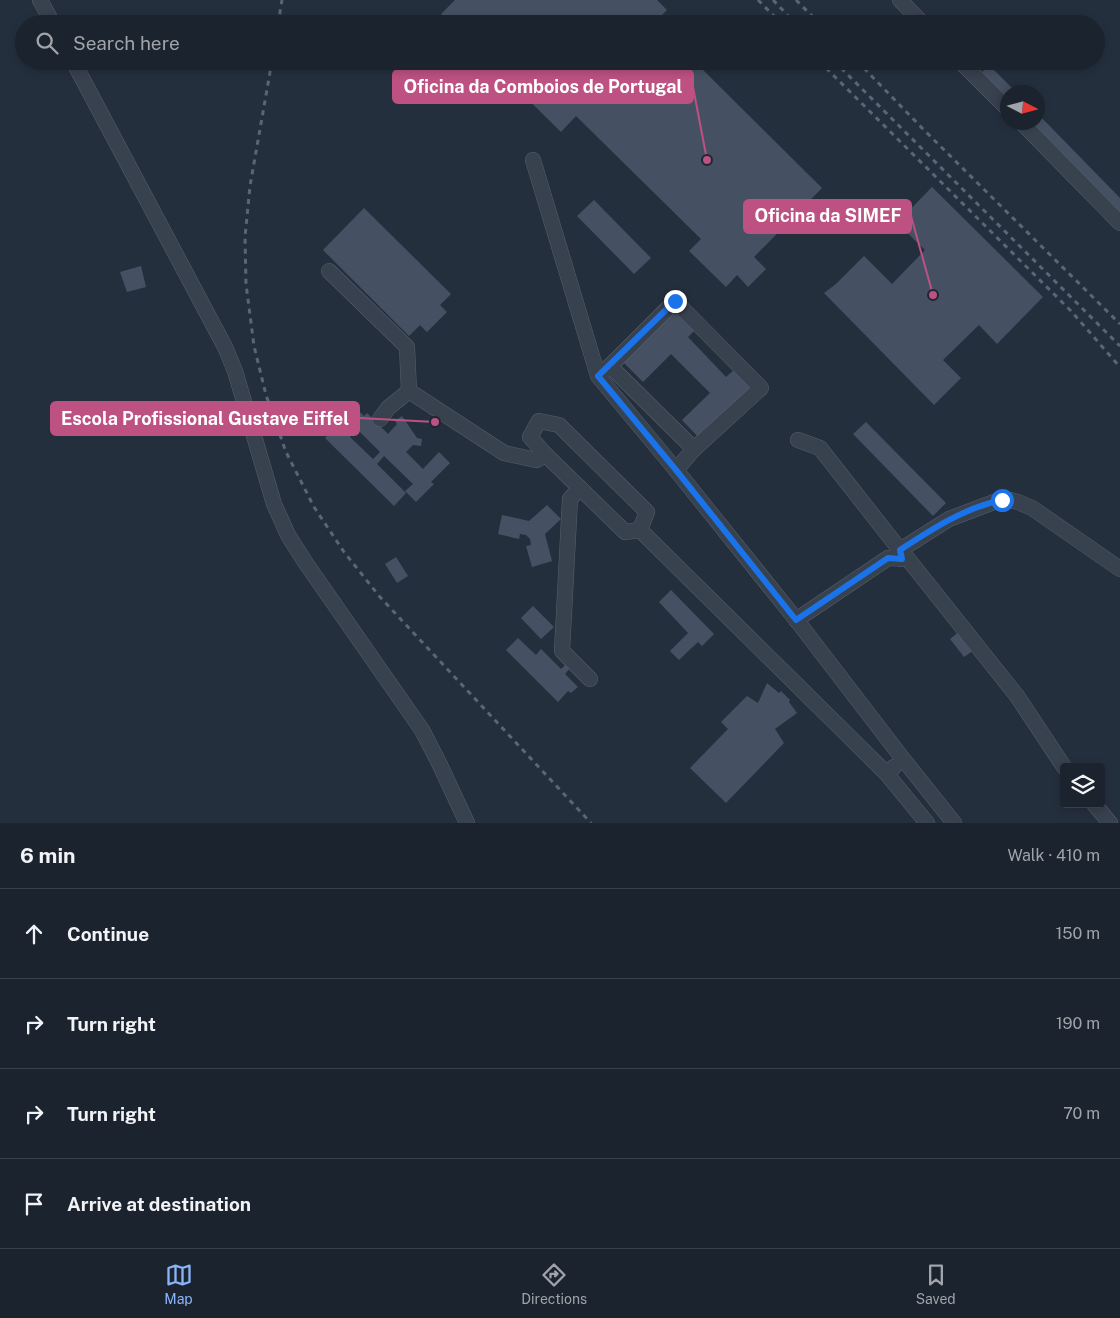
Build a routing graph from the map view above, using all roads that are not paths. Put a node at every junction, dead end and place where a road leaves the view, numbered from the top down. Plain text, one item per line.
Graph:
1 (40, 0) edge
2 (906, 2) edge
3 (48, 15) edge
4 (916, 15) edge
5 (78, 70) edge
6 (969, 70) edge
7 (1000, 101) edge
8 (1029, 130) edge
9 (533, 160) dead end
10 (1120, 223) edge
11 (329, 271) dead end
12 (610, 366) junction
13 (598, 376) junction
14 (409, 391) junction
15 (380, 419) dead end
16 (798, 440) dead end
17 (694, 449) junction
18 (546, 455) junction
19 (676, 470) junction
20 (580, 488) junction
21 (640, 530) junction
22 (901, 554) junction
23 (1120, 569) edge
24 (796, 620) junction
25 (590, 679) dead end
26 (903, 759) junction
27 (1061, 763) edge
28 (886, 773) junction
29 (1097, 808) edge
30 (467, 823) edge
31 (927, 823) edge
32 (954, 823) edge
33 (1110, 823) edge

1 - 3 street
2 - 4 street
5 - 30 street
6 - 7 street
8 - 10 street
9 - 13 street
11 - 14 street
12 - 13 street
12 - 17 street
12 - 17 street
13 - 19 street
14 - 15 street
14 - 18 street
16 - 22 street
17 - 19 street
18 - 20 street
18 - 21 street
19 - 24 street
20 - 21 street
20 - 25 street
21 - 28 street
22 - 23 street
22 - 24 street
22 - 27 street
24 - 26 street
26 - 28 street
26 - 32 street
28 - 31 street
29 - 33 street

